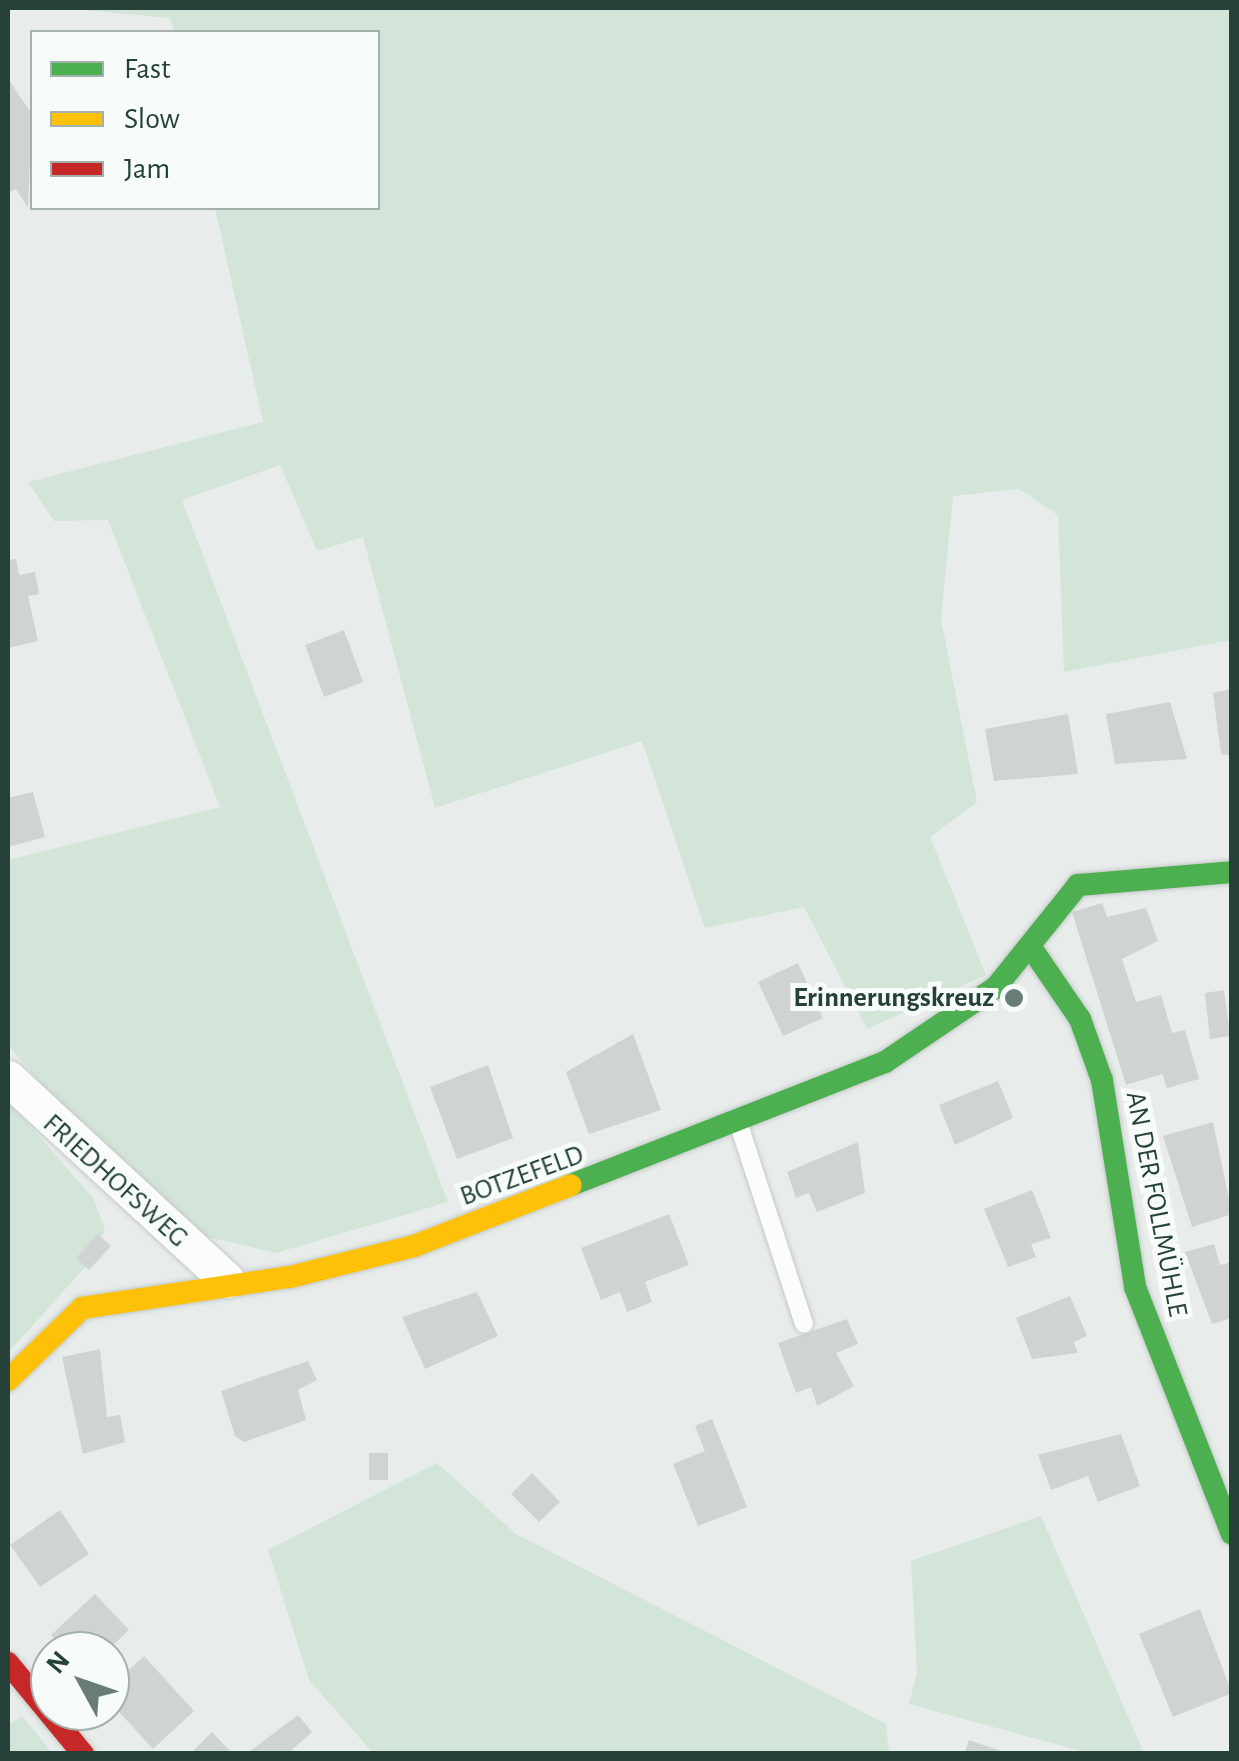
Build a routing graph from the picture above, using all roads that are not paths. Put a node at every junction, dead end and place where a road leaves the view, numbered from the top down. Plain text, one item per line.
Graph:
1 (1232, 872) edge
2 (1032, 948) junction
3 (8, 1078) edge
4 (739, 1125) junction
5 (227, 1280) junction
6 (804, 1324) dead end
7 (8, 1380) edge
8 (1232, 1534) edge
9 (8, 1662) edge
10 (83, 1754) edge

1 - 2 street, BOTZEFELD
2 - 4 street, BOTZEFELD
2 - 8 street, AN DER FOLLMÜHLE
3 - 5 street, FRIEDHOFSWEG
4 - 5 street, BOTZEFELD
4 - 6 lane
5 - 7 street, BOTZEFELD
9 - 10 street

